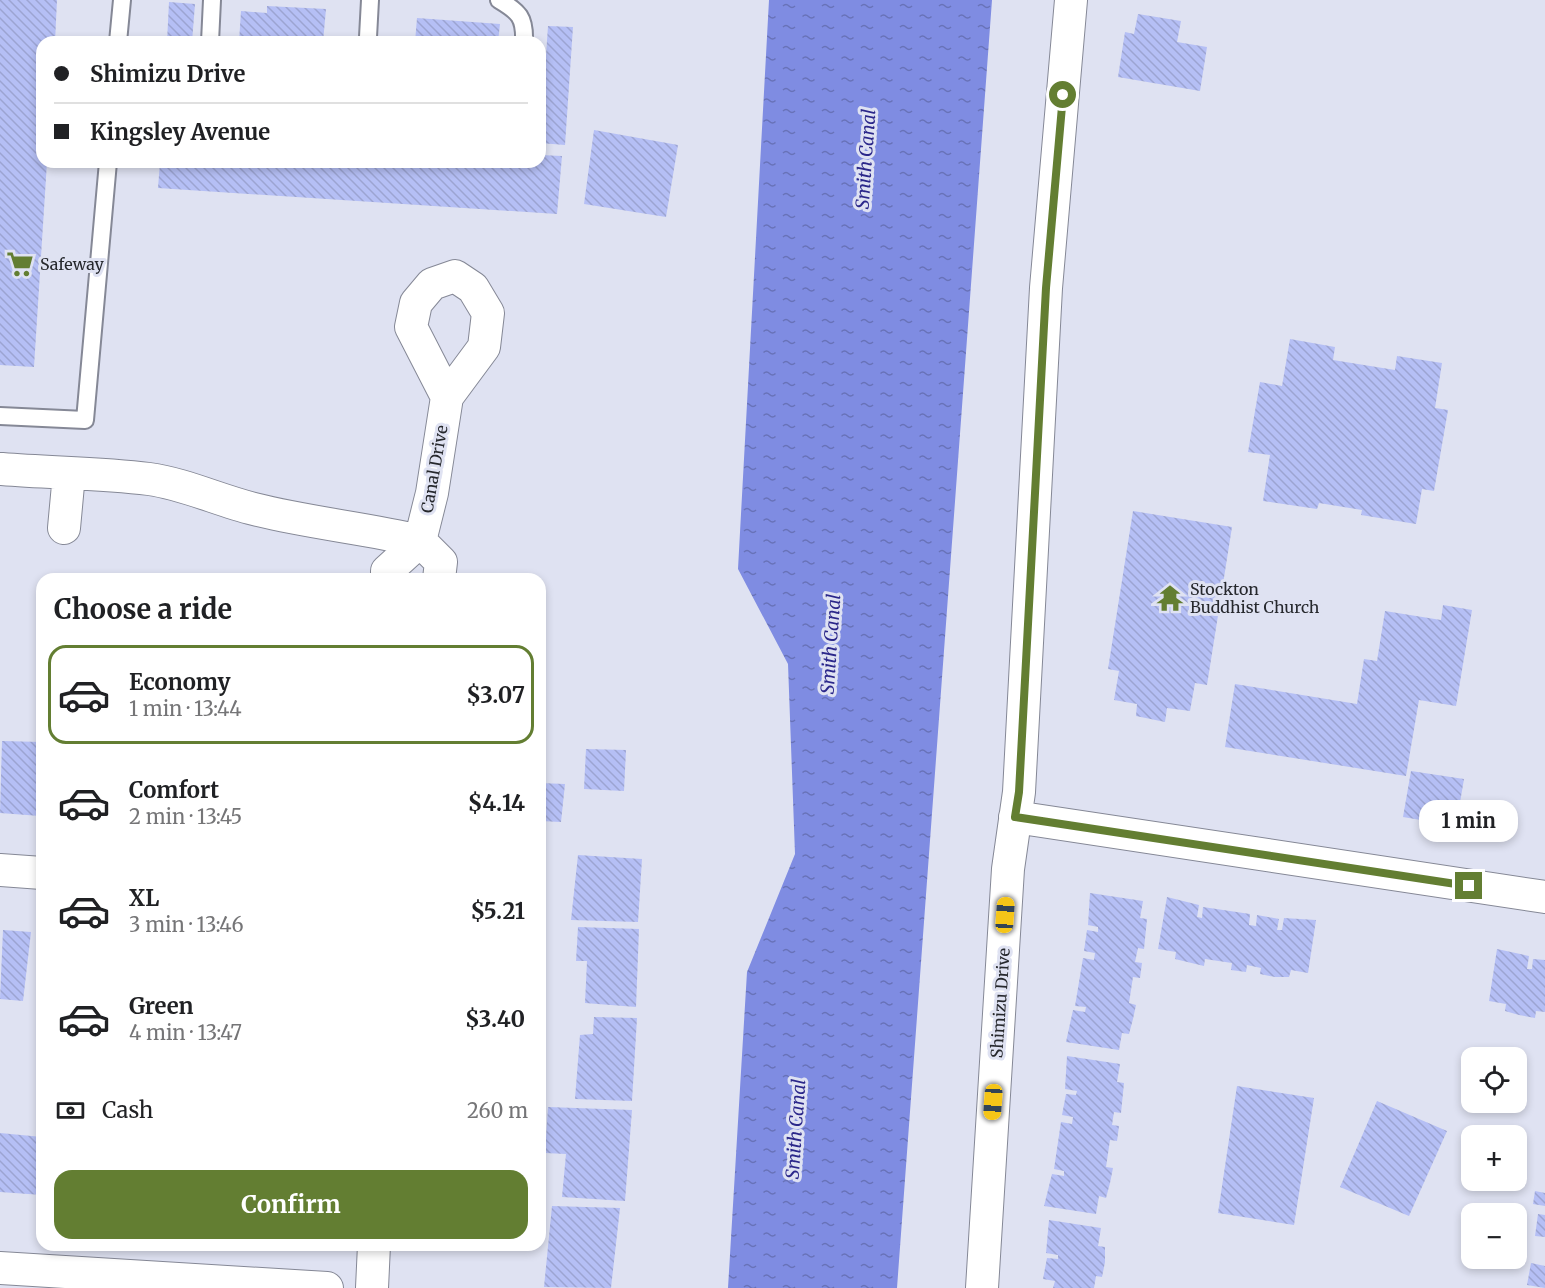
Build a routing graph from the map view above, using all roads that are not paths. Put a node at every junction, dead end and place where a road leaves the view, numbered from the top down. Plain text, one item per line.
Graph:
1 (122, 0) edge
2 (212, 0) edge
3 (370, 0) edge
4 (499, 0) edge
5 (1071, 0) edge
6 (119, 36) edge
7 (210, 36) edge
8 (368, 36) edge
9 (524, 36) edge
10 (107, 168) edge
11 (447, 397) dead end
12 (0, 416) edge
13 (2, 470) dead end
14 (69, 474) junction
15 (64, 528) dead end
16 (420, 541) junction
17 (387, 573) edge
18 (440, 573) edge
19 (1015, 817) junction
20 (0, 870) edge
21 (36, 873) edge
22 (1545, 897) edge
23 (374, 1251) edge
24 (0, 1268) edge
25 (327, 1288) edge
26 (372, 1288) edge
27 (982, 1288) edge

1 - 6 lane
2 - 7 lane
3 - 8 lane
4 - 9 lane
5 - 19 street, Shimizu Drive
10 - 12 lane
11 - 16 street, Canal Drive
13 - 14 street
14 - 15 street
14 - 16 street
16 - 17 street
16 - 18 street
19 - 22 street
19 - 27 street, Shimizu Drive
20 - 21 street
23 - 26 street
24 - 25 street

